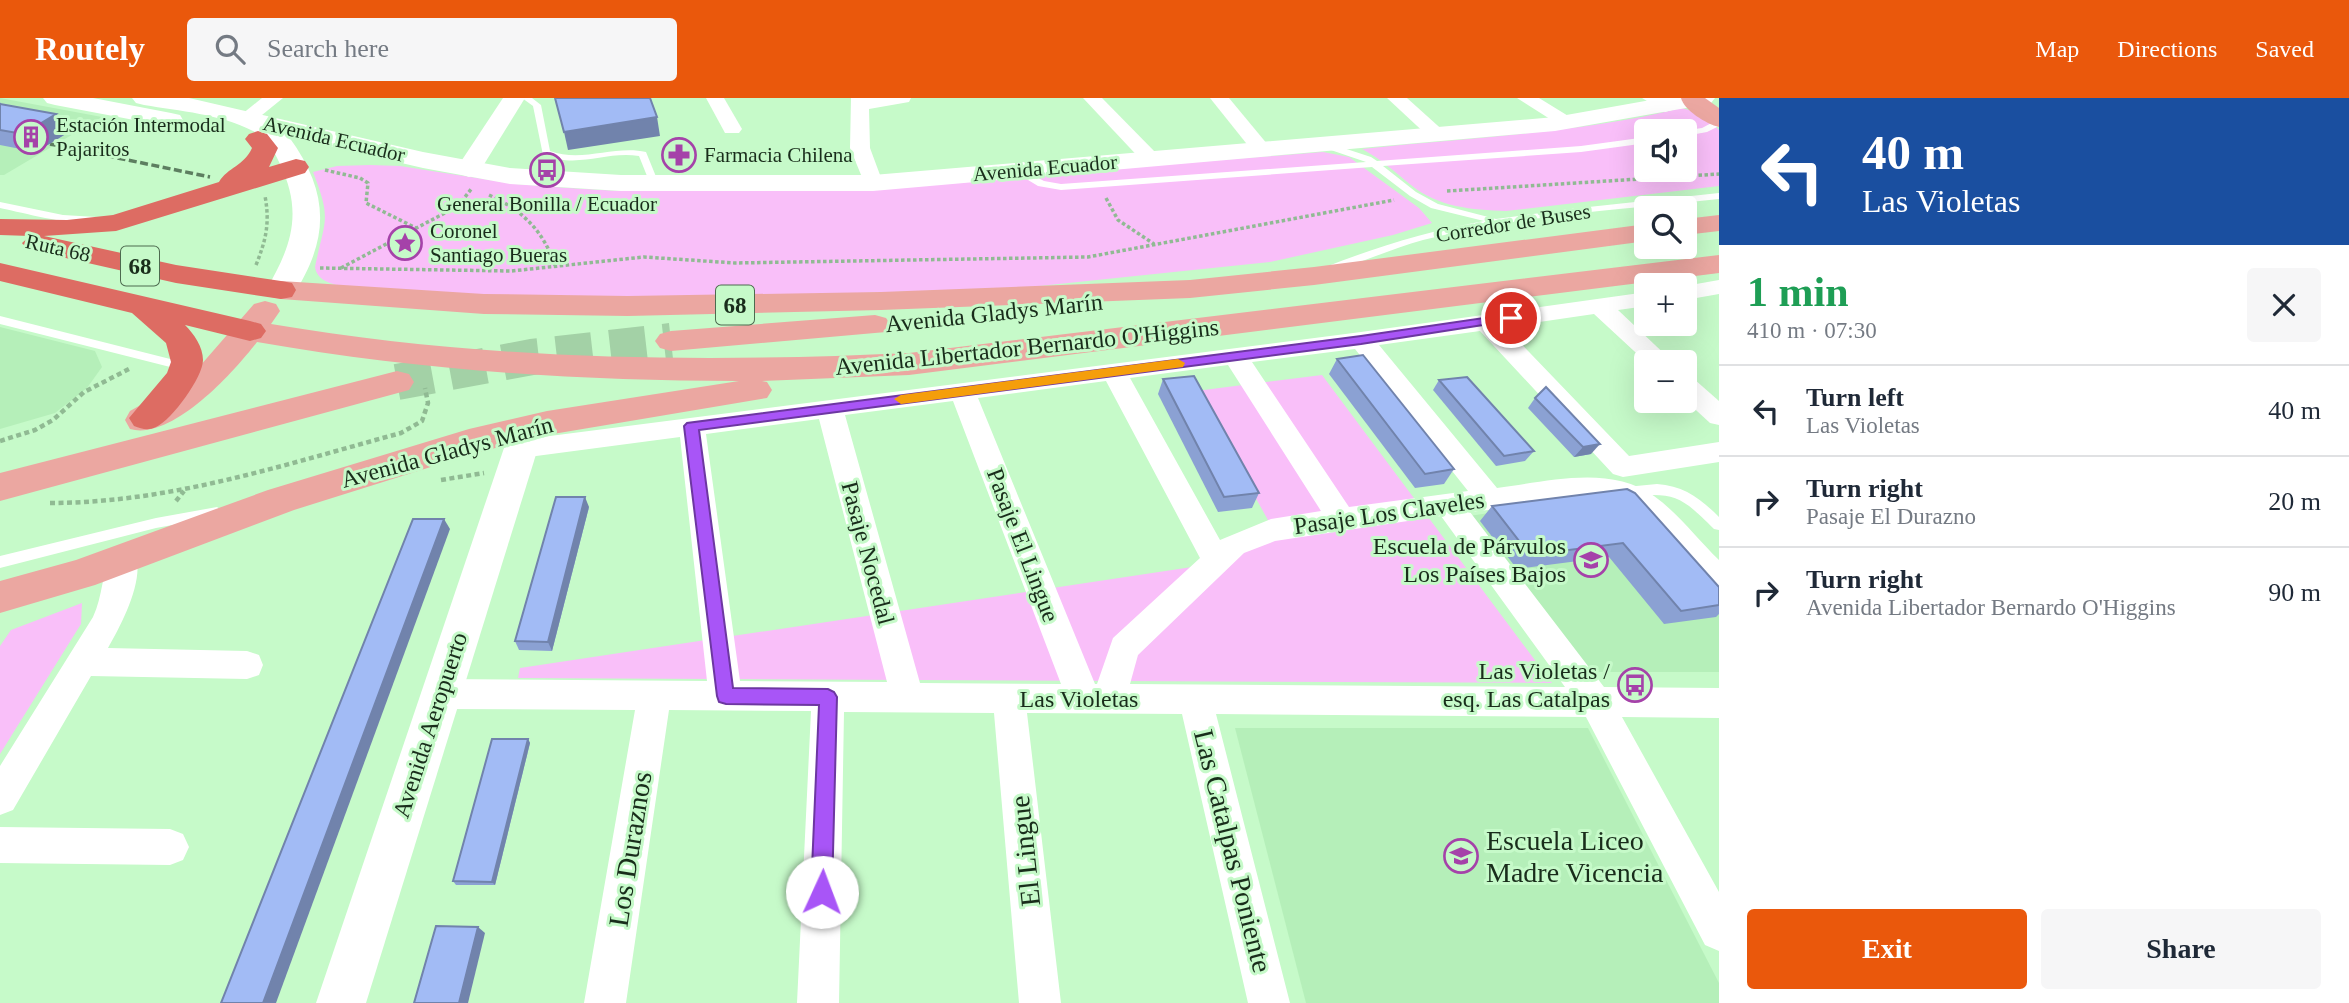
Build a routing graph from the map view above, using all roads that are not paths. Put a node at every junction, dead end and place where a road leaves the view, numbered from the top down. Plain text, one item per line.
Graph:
1 (55, 98) edge
2 (147, 98) edge
3 (274, 98) edge
4 (513, 98) edge
5 (526, 98) edge
6 (715, 98) edge
7 (902, 98) edge
8 (1092, 98) edge
9 (1219, 98) edge
10 (1396, 98) edge
11 (1526, 98) edge
12 (1679, 100) edge
13 (860, 101) edge
14 (118, 110) junction
15 (1719, 121) edge
16 (1569, 122) junction
17 (732, 128) dead end
18 (251, 129) junction
19 (1697, 131) edge
20 (1437, 134) junction
21 (1634, 142) edge
22 (1320, 144) junction
23 (1261, 149) junction
24 (1151, 159) junction
25 (423, 160) junction
26 (292, 161) junction
27 (1376, 164) junction
28 (1018, 171) junction
29 (475, 176) junction
30 (873, 183) junction
31 (654, 184) junction
32 (222, 188) junction
33 (1719, 196) edge
34 (0, 205) edge
35 (132, 220) junction
36 (1504, 222) junction
37 (1719, 223) edge
38 (1697, 226) edge
39 (0, 227) edge
40 (0, 234) edge
41 (1634, 234) edge
42 (1719, 264) edge
43 (0, 272) edge
44 (1314, 276) junction
45 (288, 278) junction
46 (1190, 289) junction
47 (1634, 301) edge
48 (1598, 305) junction
49 (141, 307) junction
50 (1560, 310) junction
51 (0, 320) edge
52 (1486, 322) junction
53 (250, 331) junction
54 (1181, 331) junction
55 (1361, 340) junction
56 (671, 341) tunnel mouth
57 (1648, 350) edge
58 (420, 356) junction
59 (1235, 356) junction
60 (909, 364) junction
61 (186, 367) junction
62 (1114, 372) junction
63 (397, 382) tunnel mouth
64 (962, 391) junction
65 (1697, 396) edge
66 (830, 409) junction
67 (1719, 416) edge
68 (146, 418) junction
69 (692, 426) junction
70 (521, 448) junction
71 (1718, 453) edge
72 (0, 475) edge
73 (349, 478) junction
74 (1623, 480) junction
75 (0, 487) edge
76 (1490, 499) junction
77 (281, 500) junction
78 (1448, 504) junction
79 (1341, 519) junction
80 (1719, 525) edge
81 (123, 559) junction
82 (1216, 559) junction
83 (0, 562) edge
84 (1719, 580) edge
85 (0, 597) edge
86 (82, 662) junction
87 (247, 665) dead end
88 (440, 694) junction
89 (654, 696) junction
90 (726, 696) junction
91 (828, 697) junction
92 (908, 698) junction
93 (1009, 698) junction
94 (1096, 699) junction
95 (1196, 700) junction
96 (1596, 703) junction
97 (1719, 704) edge
98 (0, 798) edge
99 (0, 845) edge
100 (170, 847) dead end
101 (1719, 931) edge
102 (341, 1003) edge
103 (605, 1003) edge
104 (818, 1003) edge
105 (1040, 1003) edge
106 (1269, 1003) edge

1 - 14 main road
2 - 14 street
2 - 18 main road
3 - 18 street
4 - 29 street
5 - 31 lane
6 - 17 street
7 - 13 street
8 - 24 street
9 - 23 street
10 - 20 street
11 - 16 street
12 - 15 main road
12 - 16 main road, Avenida Ecuador
13 - 30 street
14 - 18 main road
15 - 19 lane
16 - 20 main road, Avenida Ecuador
18 - 25 main road, Avenida Ecuador
18 - 26 main road
18 - 32 highway
20 - 22 main road, Avenida Ecuador
21 - 27 lane
22 - 23 main road, Avenida Ecuador
22 - 27 lane
23 - 24 main road, Avenida Ecuador
24 - 28 main road, Avenida Ecuador
25 - 26 main road, Avenida Ecuador
25 - 29 main road, Avenida Ecuador
26 - 32 highway
26 - 45 main road
27 - 28 lane
27 - 36 lane
28 - 30 main road, Avenida Ecuador
29 - 31 main road, Avenida Ecuador
30 - 31 main road, Avenida Ecuador
32 - 35 highway
33 - 36 lane, Corredor de Buses
34 - 35 lane
35 - 39 highway
36 - 44 lane, Corredor de Buses
37 - 38 main road
40 - 45 highway, Ruta 68 / 68
41 - 44 main road, Avenida Libertador Bernardo O'Higgins
42 - 54 main road, Avenida Libertador Bernardo O'Higgins
43 - 49 highway, Ruta 68 / 68
44 - 46 main road, Avenida Libertador Bernardo O'Higgins
45 - 46 main road, Avenida Libertador Bernardo O'Higgins / 68
45 - 53 main road
45 - 58 main road
46 - 56 main road, Avenida Gladys Marín
47 - 48 street, Avenida Libertador Bernardo O'Higgins
48 - 50 street, Avenida Libertador Bernardo O'Higgins
48 - 57 street
49 - 53 highway, Ruta 68 / 68
49 - 61 highway
50 - 52 street, Avenida Libertador Bernardo O'Higgins
50 - 54 main road
51 - 61 lane
52 - 55 street, Avenida Libertador Bernardo O'Higgins
52 - 74 street
53 - 58 main road, Avenida Libertador Bernardo O'Higgins / 68
53 - 68 main road
54 - 60 main road, Avenida Libertador Bernardo O'Higgins
55 - 59 street, Avenida Libertador Bernardo O'Higgins
55 - 76 street
58 - 60 main road, Avenida Libertador Bernardo O'Higgins / 68
59 - 62 street, Avenida Libertador Bernardo O'Higgins
59 - 79 street
60 - 73 main road, Avenida Gladys Marín
61 - 68 highway
62 - 64 street, Avenida Libertador Bernardo O'Higgins
62 - 82 street
63 - 75 main road
64 - 66 street, Avenida Libertador Bernardo O'Higgins
64 - 94 street, Pasaje El Lingue
65 - 67 street
66 - 69 street, Avenida Libertador Bernardo O'Higgins
66 - 92 street, Pasaje Nocedal
68 - 72 main road
69 - 70 street, Avenida Libertador Bernardo O'Higgins
69 - 90 street
70 - 73 main road
70 - 88 street, Avenida Aeropuerto
71 - 74 street
73 - 77 main road, Avenida Gladys Marín
74 - 76 street, Pasaje Los Claveles
74 - 80 lane
74 - 84 street
76 - 78 street, Pasaje Los Claveles
77 - 81 main road, Avenida Gladys Marín
77 - 83 lane
78 - 79 street, Pasaje Los Claveles
78 - 96 street
79 - 82 street, Pasaje Los Claveles
81 - 85 main road, Avenida Gladys Marín
81 - 86 street
82 - 94 street, Pasaje Los Claveles
86 - 87 street
86 - 98 street
88 - 89 street, Las Violetas
88 - 102 street, Avenida Aeropuerto
89 - 90 street, Las Violetas
89 - 103 street, Los Duraznos
90 - 91 street, Las Violetas
91 - 92 street, Las Violetas
91 - 104 street
92 - 93 street, Las Violetas
93 - 94 street, Las Violetas
93 - 105 street, El Lingue
94 - 95 street, Las Violetas
95 - 96 street, Las Violetas
95 - 106 street, Las Catalpas Poniente
96 - 97 street, Las Violetas
96 - 101 street
99 - 100 street

